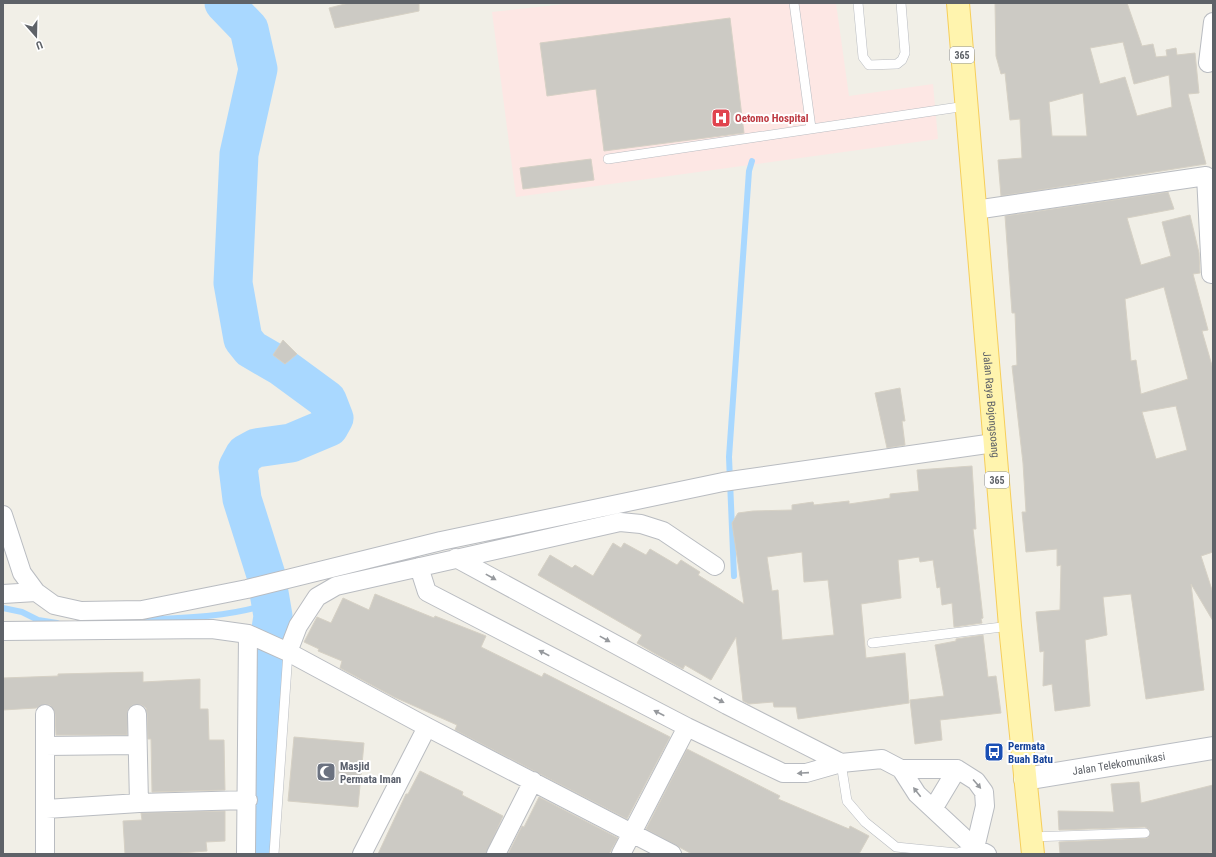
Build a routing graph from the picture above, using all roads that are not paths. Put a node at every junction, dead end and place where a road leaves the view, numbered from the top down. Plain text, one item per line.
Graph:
1 (794, 3) edge
2 (858, 3) edge
3 (901, 3) edge
4 (958, 3) edge
5 (1213, 22) edge
6 (1208, 62) dead end
7 (966, 106) junction
8 (811, 128) junction
9 (608, 158) dead end
10 (975, 210) junction
11 (1213, 274) edge
12 (994, 443) junction
13 (3, 515) edge
14 (456, 558) junction
15 (714, 566) dead end
16 (419, 567) junction
17 (36, 592) junction
18 (3, 594) edge
19 (1010, 626) junction
20 (3, 631) edge
21 (254, 636) junction
22 (872, 643) dead end
23 (282, 650) junction
24 (45, 714) dead end
25 (137, 714) dead end
26 (427, 727) junction
27 (688, 727) junction
28 (137, 745) junction
29 (45, 746) junction
30 (1213, 748) edge
31 (841, 763) junction
32 (901, 769) junction
33 (957, 769) junction
34 (1025, 779) junction
35 (533, 781) junction
36 (248, 800) junction
37 (139, 803) junction
38 (46, 809) junction
39 (933, 809) junction
40 (1144, 833) dead end
41 (632, 834) junction
42 (1032, 846) edge
43 (894, 851) edge
44 (981, 851) edge
45 (45, 854) edge
46 (246, 854) edge
47 (274, 854) edge
48 (362, 854) edge
49 (496, 854) edge
50 (621, 854) edge
51 (672, 854) edge

1 - 8 lane
2 - 3 lane
4 - 7 main road, Jalan Raya Bojongsoang / 365
5 - 6 street
7 - 8 lane
7 - 10 main road, Jalan Raya Bojongsoang / 365
8 - 9 lane
10 - 11 street
10 - 12 main road, Jalan Raya Bojongsoang / 365
12 - 17 street
12 - 19 main road, Jalan Raya Bojongsoang / 365
13 - 17 street
14 - 15 street
14 - 16 street
14 -> 31 street
16 - 23 street
27 -> 16 street
17 - 18 street
19 - 22 lane
19 - 34 main road, Jalan Raya Bojongsoang / 365
20 - 21 street
21 - 23 street
21 - 36 street
23 - 26 street
23 - 47 lane
24 - 29 street
25 - 28 street
26 - 35 street
26 - 48 street
31 -> 27 street
27 - 41 street
28 - 29 street
28 - 37 street
29 - 38 street
30 - 34 street, Jalan Telekomunikasi
31 - 32 street
31 - 43 lane
32 - 33 street
39 -> 32 street
33 - 39 street
33 -> 44 street
34 - 42 main road, Jalan Raya Bojongsoang / 365
35 - 41 street
35 - 49 street
36 - 37 street
36 - 46 street
37 - 38 street
38 - 45 street
39 - 44 street
40 - 42 lane
41 - 50 street
41 - 51 street
43 - 44 lane

